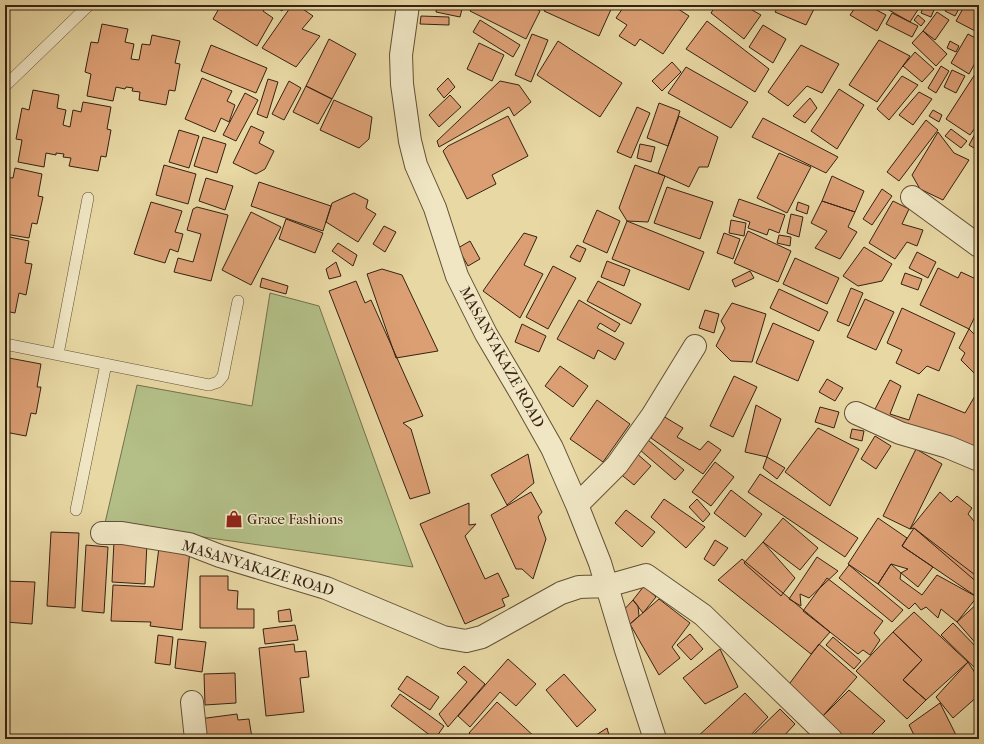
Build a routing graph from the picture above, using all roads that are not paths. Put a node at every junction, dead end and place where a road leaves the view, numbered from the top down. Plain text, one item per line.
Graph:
1 (89, 5) edge
2 (408, 5) edge
3 (5, 86) edge
4 (912, 197) dead end
5 (88, 198) dead end
6 (979, 246) edge
7 (238, 301) dead end
8 (5, 344) edge
9 (695, 346) dead end
10 (58, 354) junction
11 (106, 364) junction
12 (856, 413) dead end
13 (979, 460) edge
14 (577, 505) junction
15 (76, 510) dead end
16 (102, 533) dead end
17 (608, 586) junction
18 (192, 702) dead end
19 (196, 739) edge
20 (655, 739) edge
21 (830, 739) edge

1 - 3 lane
2 - 14 street, MASANYAKAZE ROAD
4 - 6 street
5 - 10 lane
7 - 11 lane
8 - 10 lane
9 - 14 street
10 - 11 lane
11 - 15 lane
12 - 13 street
14 - 17 street, MASANYAKAZE ROAD
16 - 17 street, MASANYAKAZE ROAD
17 - 20 street, MASANYAKAZE ROAD
17 - 21 street, MASANYAKAZE ROAD
18 - 19 street

